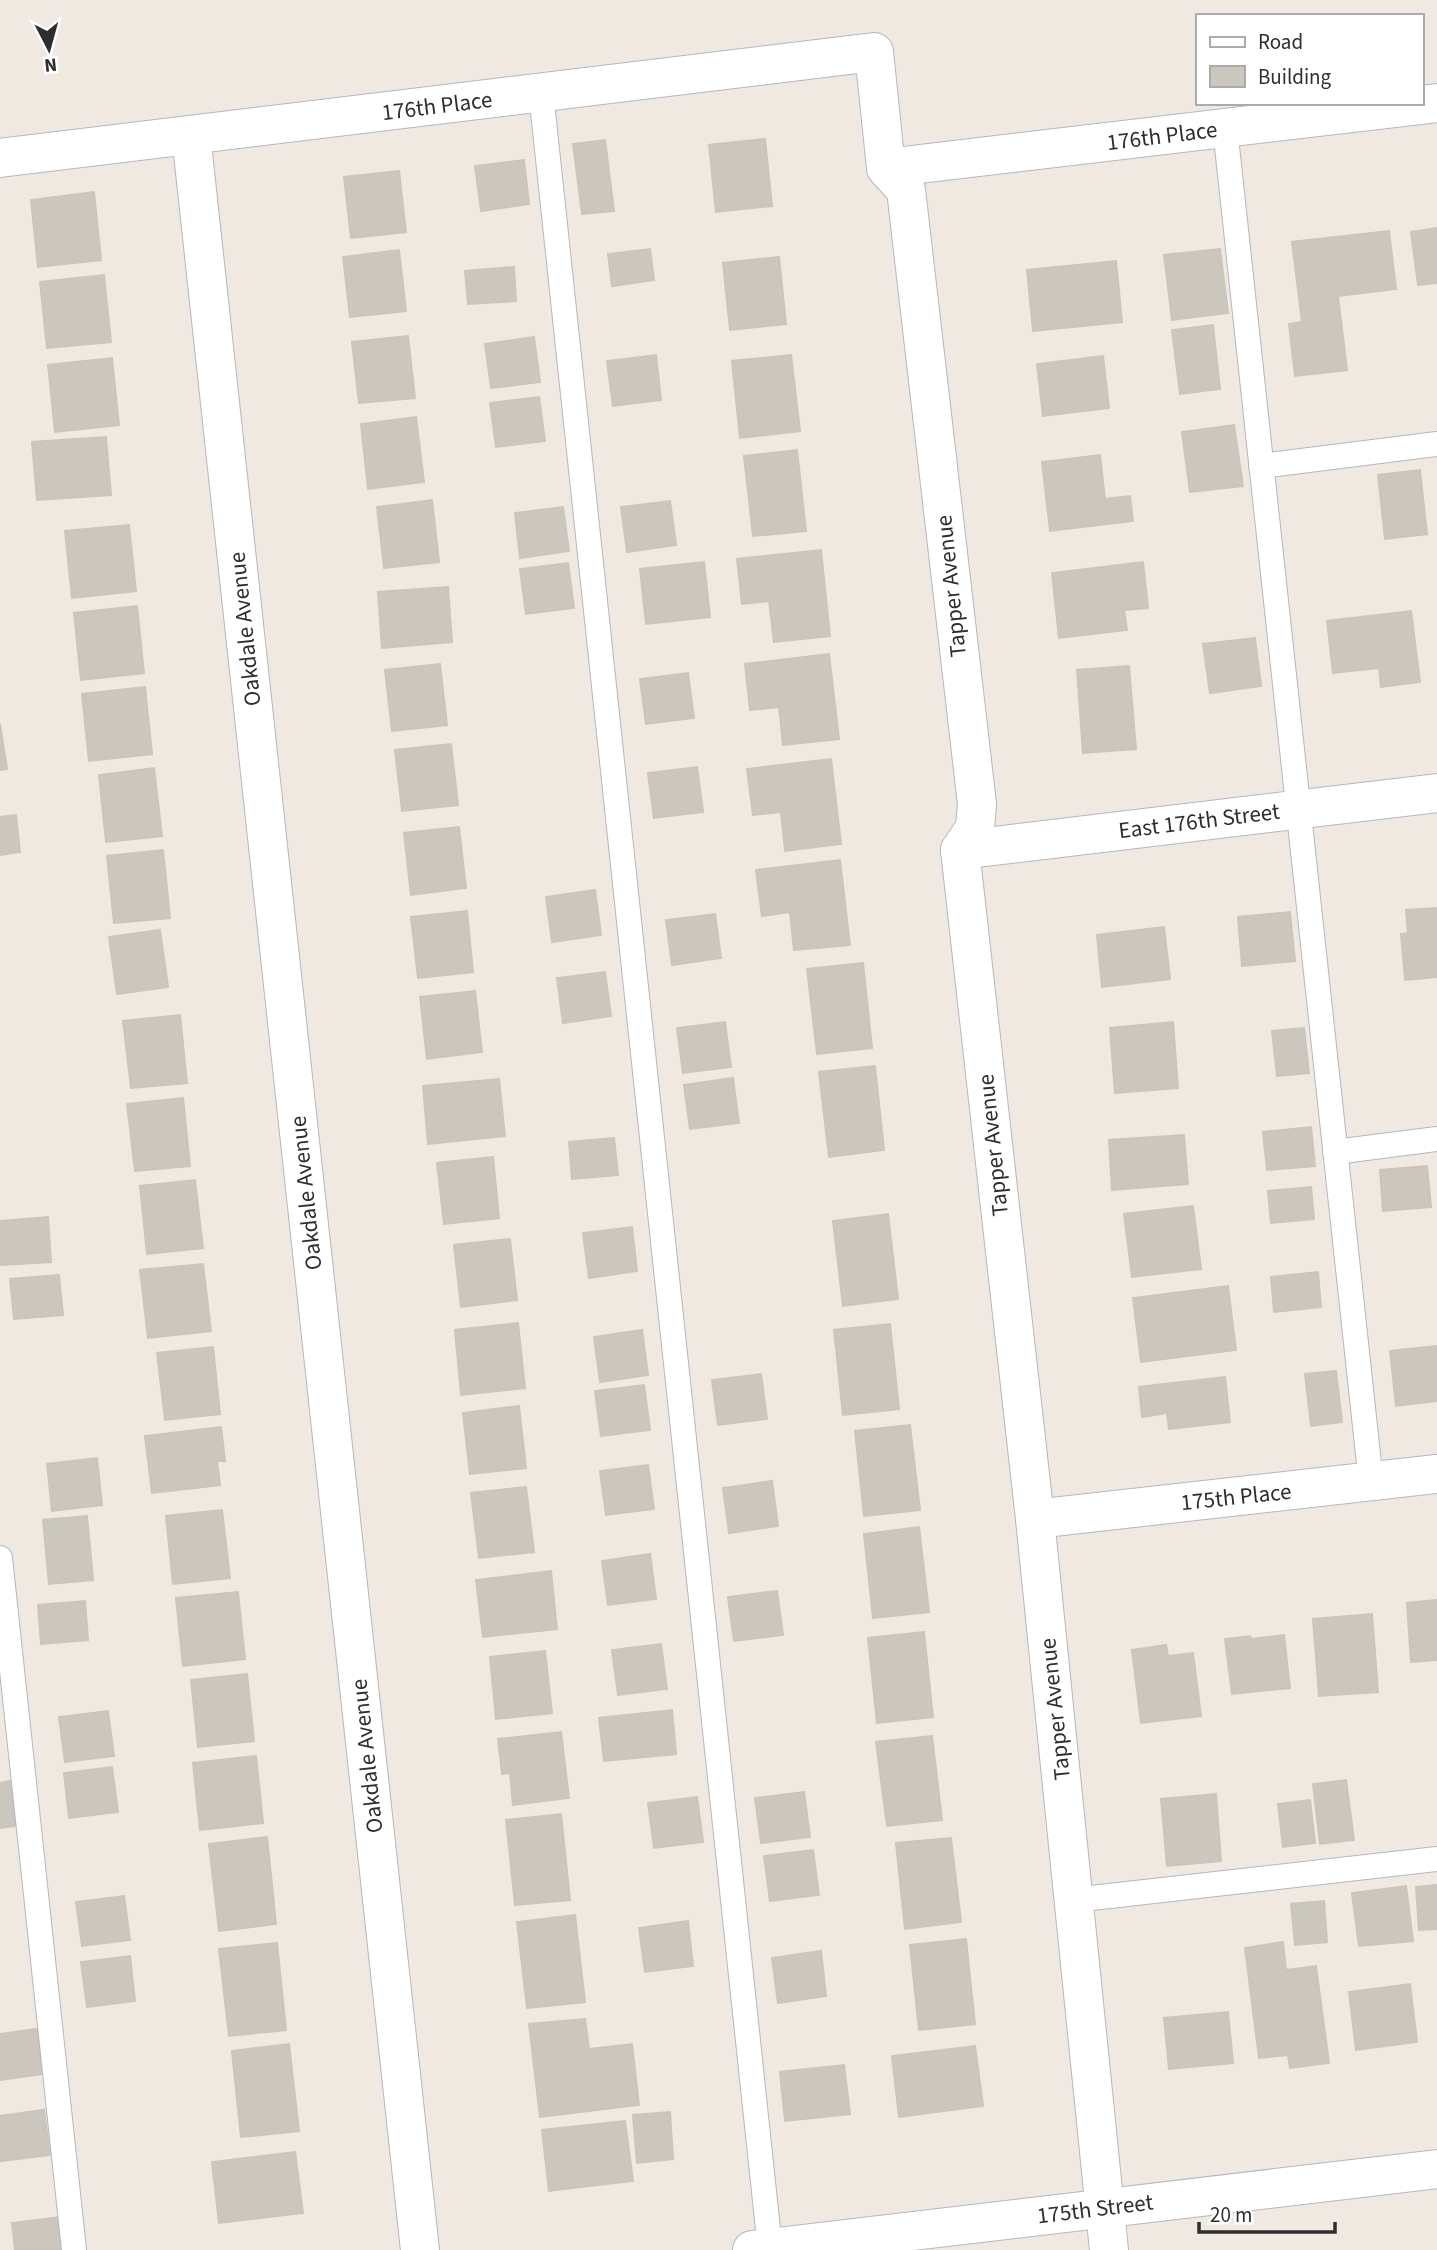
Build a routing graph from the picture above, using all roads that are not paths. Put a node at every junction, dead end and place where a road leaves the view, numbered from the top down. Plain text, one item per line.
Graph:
1 (541, 93) junction
2 (1420, 105) edge
3 (1225, 128) junction
4 (191, 135) junction
5 (0, 158) edge
6 (886, 168) junction
7 (1437, 444) edge
8 (1262, 466) junction
9 (1437, 793) edge
10 (1299, 810) junction
11 (960, 850) junction
12 (1437, 1139) edge
13 (1335, 1152) junction
14 (1437, 1474) edge
15 (1371, 1482) junction
16 (1035, 1519) junction
17 (0, 1558) edge
18 (1437, 1859) edge
19 (1074, 1900) junction
20 (1437, 2169) edge
21 (1105, 2208) junction
22 (761, 2249) edge
23 (74, 2250) edge
24 (420, 2250) edge
25 (1110, 2250) edge

1 - 4 street, 176th Place
1 - 6 street, 176th Place
1 - 22 lane
2 - 3 street, 176th Place
3 - 6 street, 176th Place
3 - 8 lane
4 - 5 street, 176th Place
4 - 24 street, Oakdale Avenue
6 - 11 street, Tapper Avenue
7 - 8 lane
8 - 10 lane
9 - 10 street, East 176th Street
10 - 11 street, East 176th Street
10 - 13 lane
11 - 16 street, Tapper Avenue
12 - 13 lane
13 - 15 lane
14 - 15 street, 175th Place
15 - 16 street, 175th Place
16 - 19 street, Tapper Avenue
17 - 23 lane
18 - 19 lane
19 - 21 street, Tapper Avenue
20 - 21 street, 175th Street
21 - 22 street, 175th Street
21 - 25 street, Tapper Avenue

